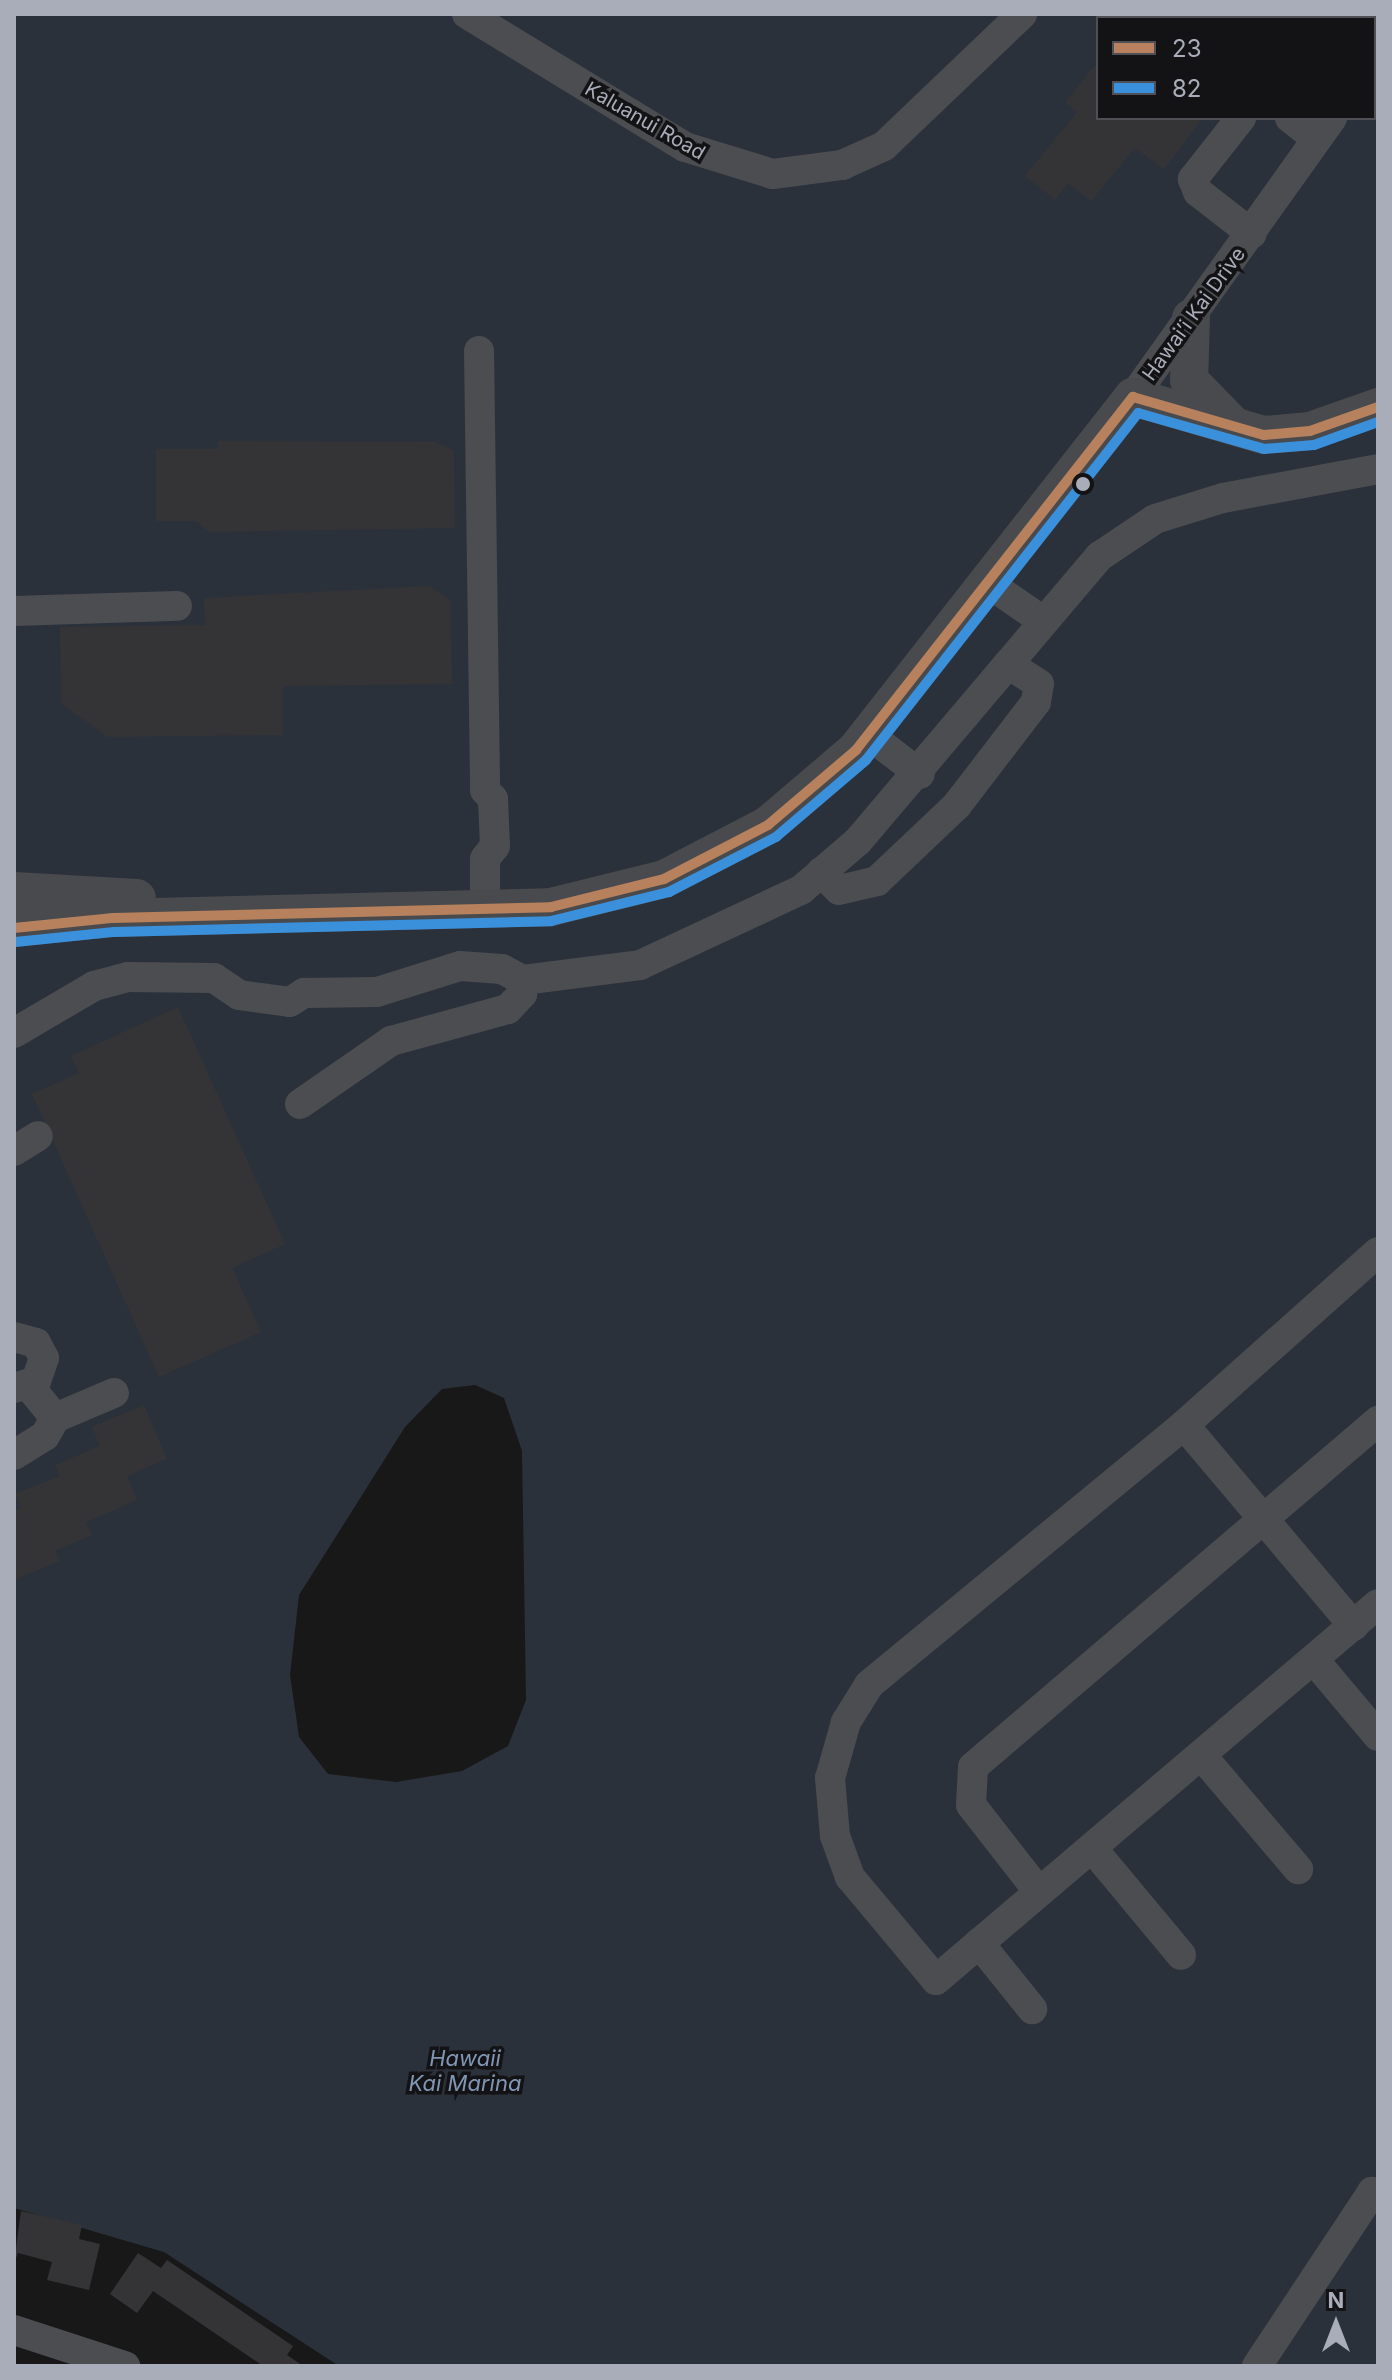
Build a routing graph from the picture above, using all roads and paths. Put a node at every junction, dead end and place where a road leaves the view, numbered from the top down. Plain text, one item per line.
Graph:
1 (467, 14) edge
2 (1022, 14) edge
3 (1239, 120) edge
4 (1297, 120) edge
5 (1324, 128) edge
6 (1252, 234) junction
7 (1191, 318) junction
8 (479, 351) dead end
9 (1133, 397) junction
10 (1378, 407) edge
11 (1242, 431) junction
12 (1378, 469) edge
13 (988, 583) junction
14 (177, 606) dead end
15 (14, 611) edge
16 (1043, 621) junction
17 (1008, 664) junction
18 (869, 735) junction
19 (920, 774) junction
20 (821, 872) junction
21 (14, 891) edge
22 (485, 911) junction
23 (230, 916) junction
24 (14, 928) edge
25 (523, 980) junction
26 (392, 989) junction
27 (26, 1028) edge
28 (411, 1034) junction
29 (14, 1050) edge
30 (300, 1104) dead end
31 (1378, 1252) edge
32 (14, 1337) edge
33 (22, 1387) edge
34 (114, 1393) dead end
35 (55, 1418) junction
36 (1378, 1421) edge
37 (1184, 1425) junction
38 (14, 1455) edge
39 (1266, 1522) junction
40 (1378, 1604) edge
41 (1354, 1626) junction
42 (1314, 1660) junction
43 (1378, 1736) edge
44 (1201, 1755) junction
45 (1092, 1848) junction
46 (1298, 1869) dead end
47 (1039, 1892) junction
48 (979, 1943) junction
49 (1181, 1955) dead end
50 (1032, 2009) dead end
51 (1378, 2196) edge
52 (14, 2330) edge
53 (125, 2366) edge
54 (1257, 2366) edge

1 - 2 street, Kaluanui Road
3 - 6 street
4 - 5 street
5 - 6 street, Hawai’i Kai Drive
6 - 7 street, Hawai’i Kai Drive
7 - 9 street, Hawai’i Kai Drive
7 - 11 main road
8 - 22 street
9 - 11 main road
9 - 13 main road, Hawai’i Kai Drive
10 - 11 main road
12 - 16 street
13 - 16 street
13 - 18 main road, Hawai’i Kai Drive
14 - 15 street
16 - 17 street
17 - 19 street
17 - 20 street
18 - 19 street
18 - 22 main road, Hawai’i Kai Drive
19 - 20 street
20 - 25 street
21 - 23 main road
22 - 23 main road, Hawai’i Kai Drive
23 - 24 main road, Hawai’i Kai Drive
25 - 26 street
25 - 28 street
26 - 27 street
26 - 28 street
27 - 29 street
28 - 30 street
31 - 37 street
32 - 33 street
33 - 35 street
34 - 35 street
35 - 38 street
36 - 39 street
37 - 39 street
37 - 48 street
39 - 41 street
39 - 47 street
40 - 41 street
41 - 42 street
42 - 43 street
42 - 44 street
44 - 45 street
44 - 46 street
45 - 47 street
45 - 49 street
47 - 48 street
48 - 50 street
51 - 54 street
52 - 53 street

